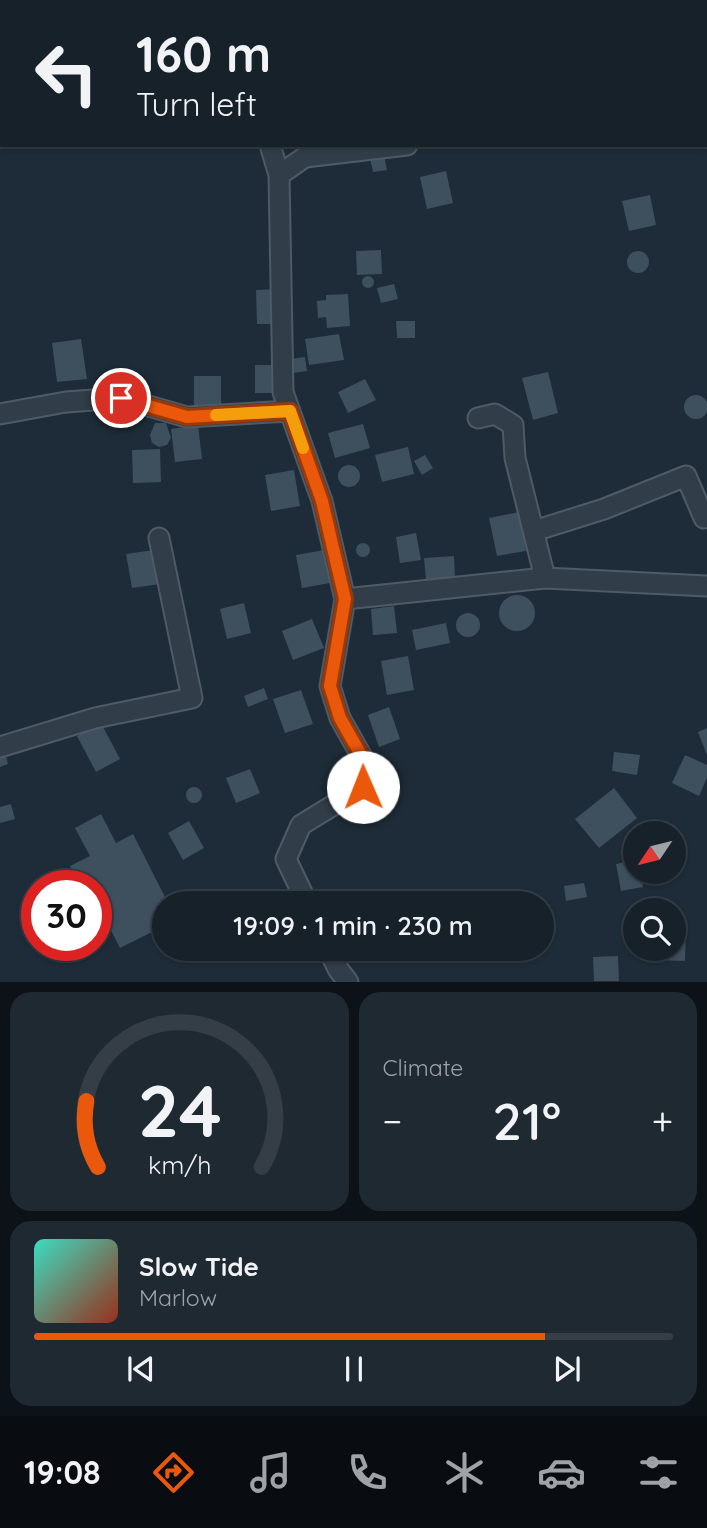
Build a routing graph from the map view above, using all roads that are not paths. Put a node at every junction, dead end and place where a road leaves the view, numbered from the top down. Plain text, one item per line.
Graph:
1 (271, 147) edge
2 (390, 147) edge
3 (279, 175) junction
4 (290, 411) junction
5 (0, 414) edge
6 (478, 418) dead end
7 (704, 519) dead end
8 (534, 531) junction
9 (159, 538) dead end
10 (545, 578) junction
11 (707, 586) edge
12 (345, 599) junction
13 (0, 747) edge
14 (301, 891) edge
15 (334, 961) edge
16 (348, 982) edge

1 - 3 street
2 - 3 street
3 - 4 street
4 - 5 street
4 - 12 street
6 - 8 street
7 - 8 street
8 - 10 street
9 - 13 street
10 - 11 street
10 - 12 street
12 - 14 street
15 - 16 street

